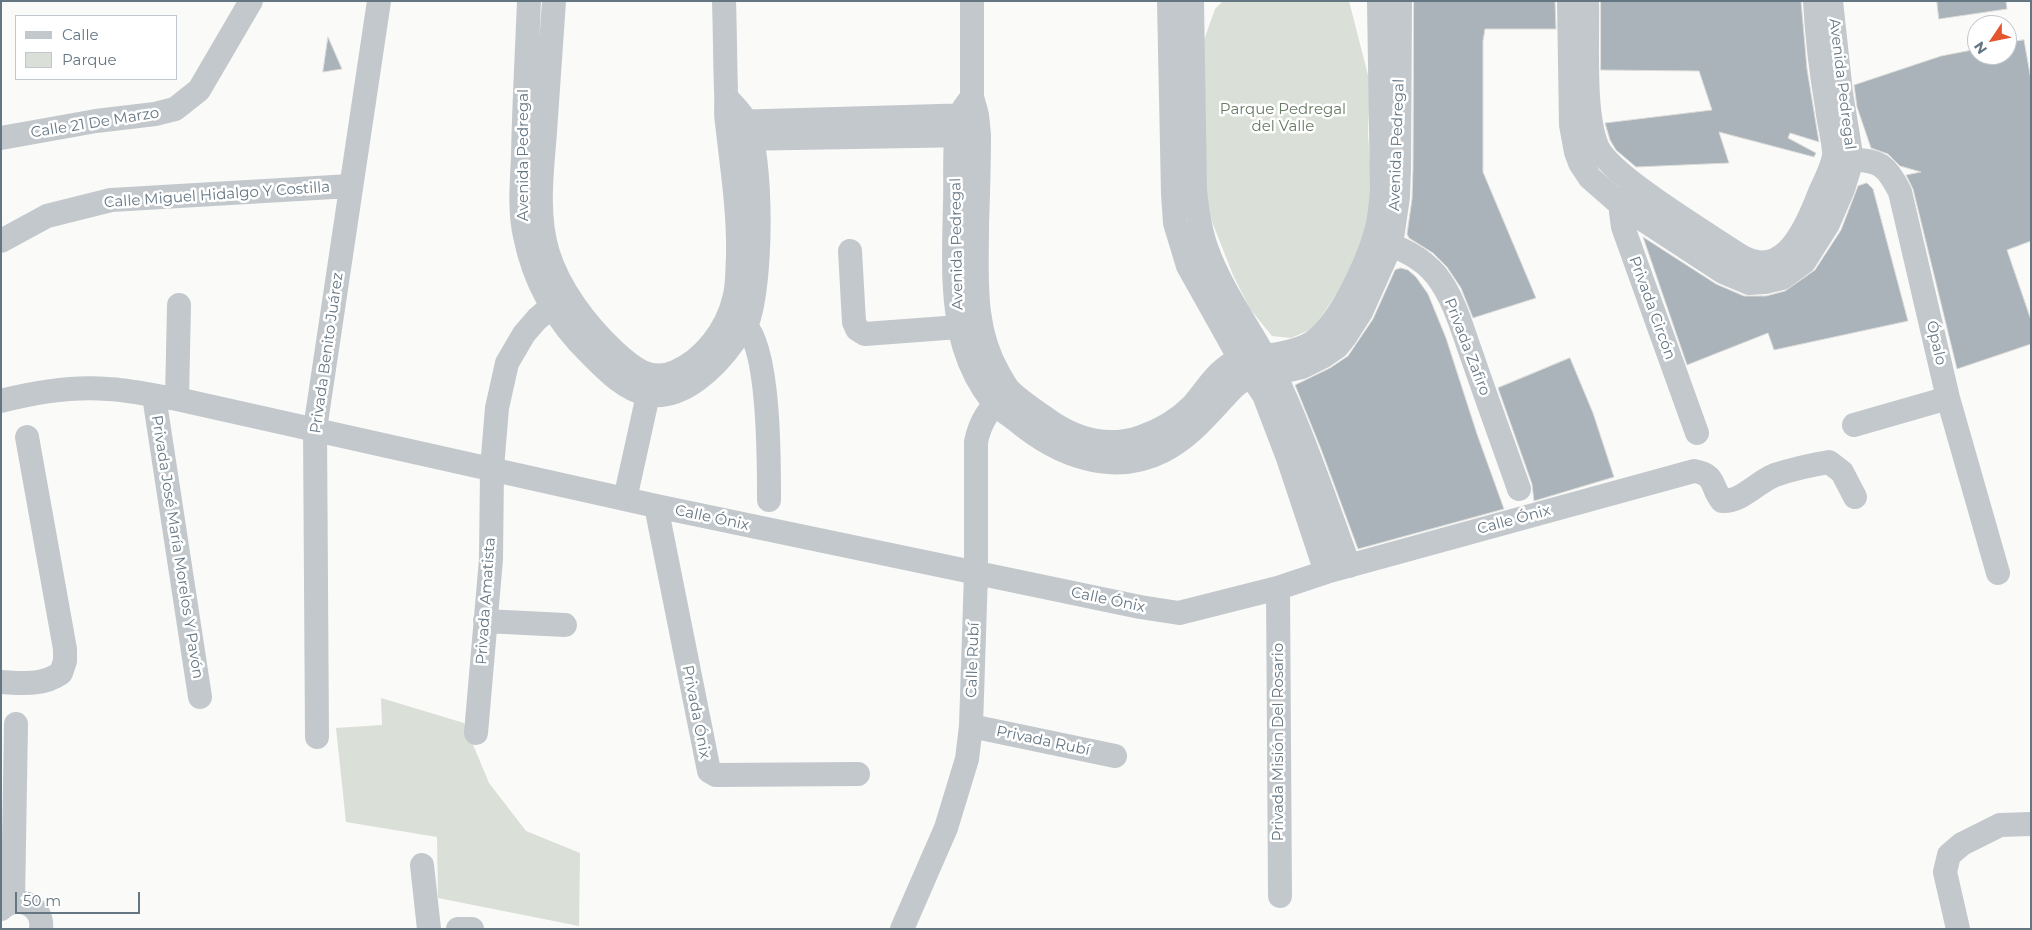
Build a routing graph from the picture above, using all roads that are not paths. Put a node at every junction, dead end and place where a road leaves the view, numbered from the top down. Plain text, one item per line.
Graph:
1 (251, 1) edge
2 (379, 1) edge
3 (529, 1) edge
4 (554, 1) edge
5 (724, 1) edge
6 (972, 1) edge
7 (1210, 1) edge
8 (1569, 1) edge
9 (1587, 1) edge
10 (1815, 1) edge
11 (1831, 1) edge
12 (1388, 3) edge
13 (1181, 8) edge
14 (969, 120) junction
15 (739, 130) junction
16 (1, 138) edge
17 (1843, 158) junction
18 (1634, 184) junction
19 (350, 186) junction
20 (1622, 206) junction
21 (1, 240) edge
22 (1382, 243) junction
23 (850, 251) dead end
24 (559, 300) junction
25 (179, 305) dead end
26 (738, 320) junction
27 (959, 327) junction
28 (1240, 359) junction
29 (1264, 370) junction
30 (648, 395) junction
31 (154, 396) junction
32 (1001, 396) junction
33 (1948, 398) junction
34 (177, 399) junction
35 (1, 401) edge
36 (1854, 425) dead end
37 (315, 429) junction
38 (1697, 433) dead end
39 (27, 437) dead end
40 (492, 468) junction
41 (1519, 489) dead end
42 (1855, 497) dead end
43 (625, 499) junction
44 (769, 500) dead end
45 (656, 506) junction
46 (1349, 566) junction
47 (1326, 572) junction
48 (976, 573) junction
49 (1998, 573) dead end
50 (1278, 588) junction
51 (485, 621) junction
52 (565, 625) dead end
53 (1, 682) edge
54 (200, 697) dead end
55 (16, 724) dead end
56 (972, 726) junction
57 (476, 733) dead end
58 (317, 737) dead end
59 (1115, 756) dead end
60 (858, 774) dead end
61 (2031, 824) edge
62 (422, 865) dead end
63 (1280, 896) dead end
64 (7, 906) edge
65 (42, 929) edge
66 (429, 929) edge
67 (458, 929) edge
68 (472, 929) edge
69 (902, 929) edge
70 (1958, 929) edge

1 - 16 street, Calle 21 De Marzo
2 - 19 street, Privada Benito Juárez
3 - 24 street, Avenida Pedregal
4 - 24 street, Avenida Pedregal
5 - 15 street
6 - 14 street
7 - 13 street
8 - 20 street, Avenida Pedregal
9 - 18 street, Avenida Pedregal
10 - 17 street, Avenida Pedregal
11 - 17 street, Avenida Pedregal
12 - 22 street, Avenida Pedregal
12 - 22 street, Avenida Pedregal
13 - 28 street
13 - 29 street
14 - 15 street
14 - 27 street, Avenida Pedregal
14 - 32 street, Avenida Pedregal
15 - 26 street, Avenida Pedregal
17 - 18 street, Avenida Pedregal
17 - 20 street, Avenida Pedregal
17 - 33 street, Ópalo
18 - 20 street
19 - 21 street, Calle Miguel Hidalgo Y Costilla
19 - 37 street, Privada Benito Juárez
20 - 38 street, Privada Circón
22 - 29 street, Avenida Pedregal
22 - 41 street, Privada Zafiro
23 - 27 street
24 - 26 street, Avenida Pedregal
24 - 30 street, Avenida Pedregal
24 - 40 street, Privada Amatista
25 - 34 street
26 - 30 street, Avenida Pedregal
26 - 44 street
27 - 32 street, Avenida Pedregal
28 - 29 street
28 - 32 street, Avenida Pedregal
29 - 32 street, Avenida Pedregal
29 - 46 street
29 - 47 street
30 - 43 street
31 - 34 street, Calle Ónix
31 - 35 street, Calle Ónix
31 - 54 street, Privada José María Morelos Y Pavón
32 - 48 street, Calle Rubí
33 - 36 street
33 - 49 street, Ópalo
34 - 37 street, Calle Ónix
37 - 40 street, Calle Ónix
37 - 58 street, Privada Benito Juárez
39 - 53 street
40 - 43 street, Calle Ónix
40 - 51 street, Privada Amatista
42 - 46 street, Calle Ónix
43 - 45 street, Calle Ónix
45 - 48 street, Calle Ónix
45 - 60 street, Privada Ónix
46 - 47 street, Calle Ónix
47 - 50 street, Calle Ónix
48 - 50 street, Calle Ónix
48 - 56 street, Calle Rubí
50 - 63 street, Privada Misión Del Rosario
51 - 52 street
51 - 57 street, Privada Amatista
55 - 64 street
56 - 59 street, Privada Rubí
56 - 69 street, Calle Rubí
61 - 70 street
62 - 66 street
64 - 65 street
67 - 68 street

